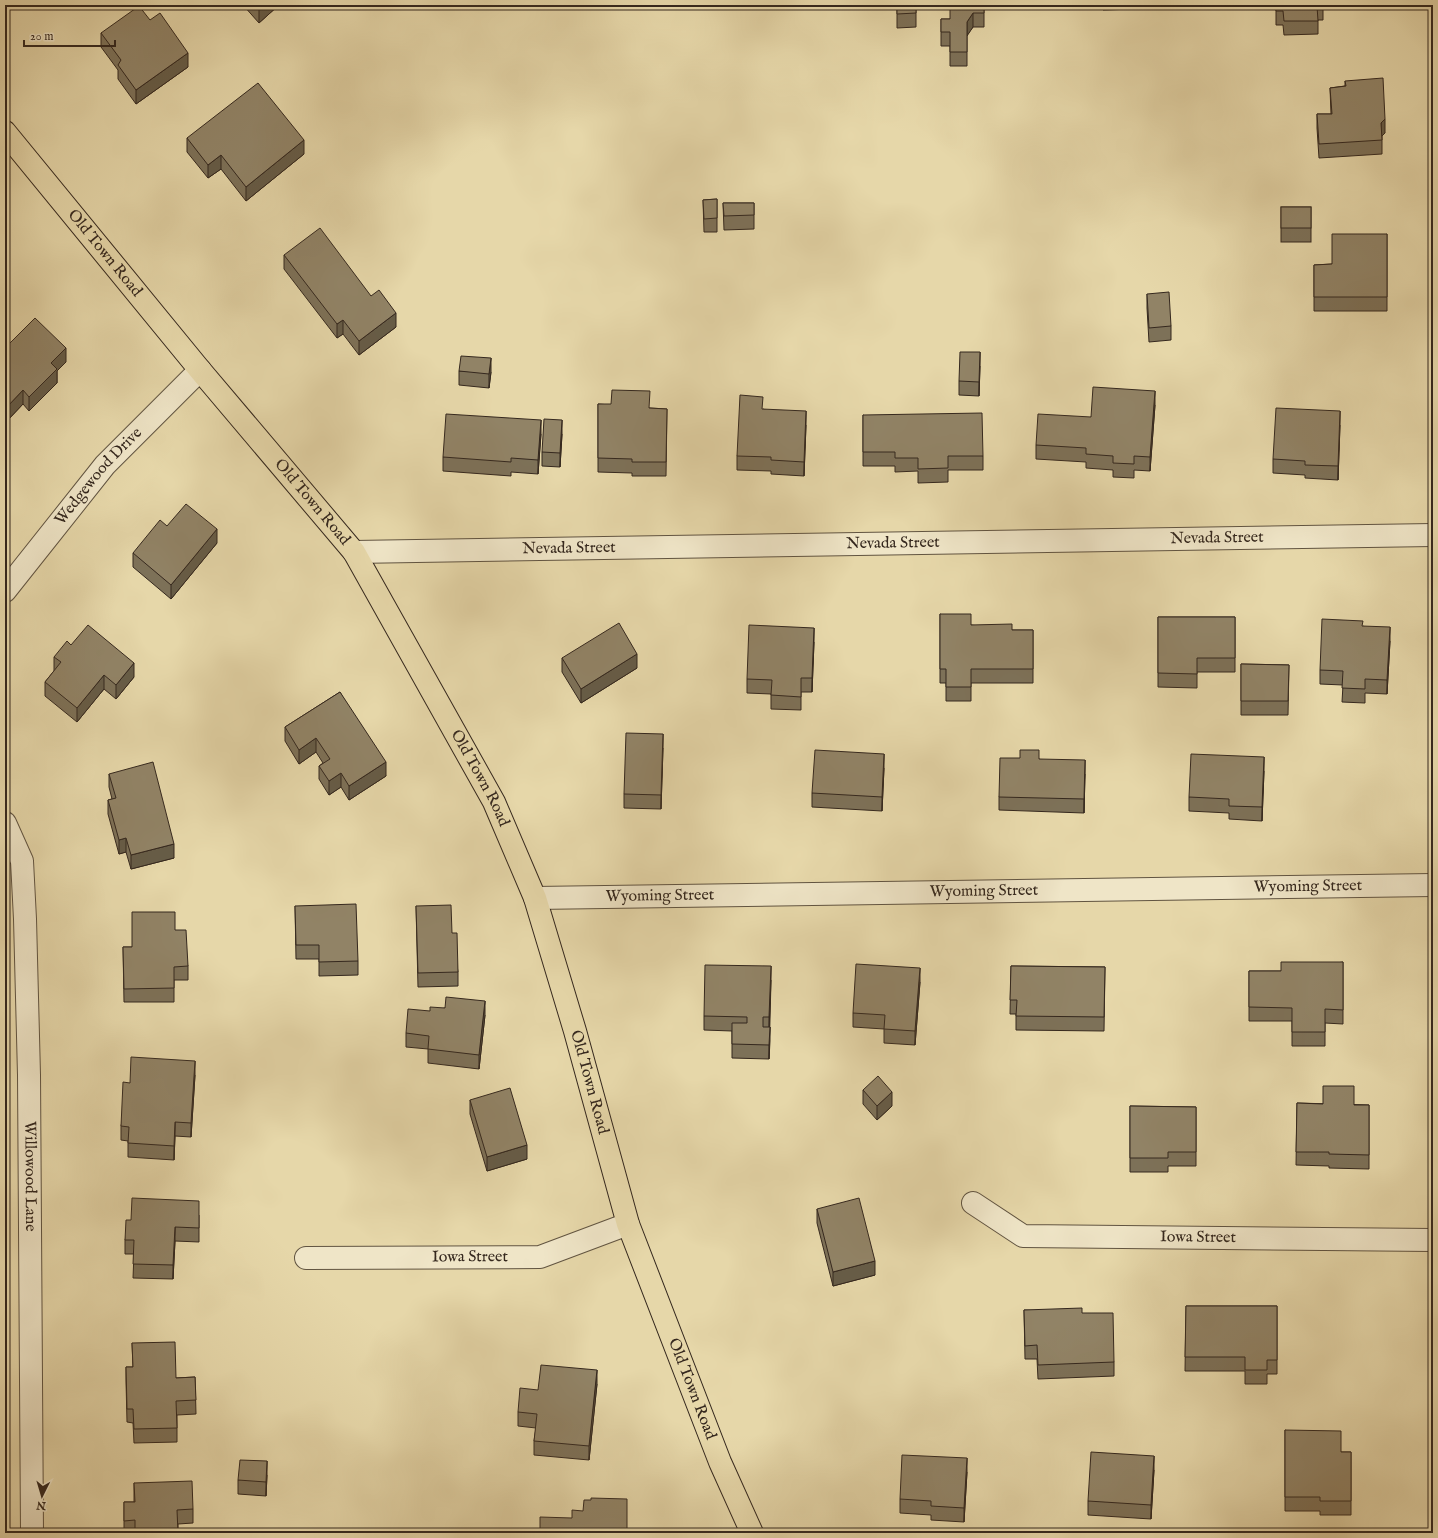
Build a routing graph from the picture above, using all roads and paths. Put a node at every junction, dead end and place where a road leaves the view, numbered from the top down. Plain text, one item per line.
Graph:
1 (5, 132) edge
2 (200, 370) junction
3 (1433, 535) edge
4 (354, 552) junction
5 (5, 591) edge
6 (5, 823) edge
7 (1433, 885) edge
8 (535, 898) junction
9 (974, 1203) dead end
10 (628, 1224) junction
11 (1433, 1240) edge
12 (306, 1258) dead end
13 (32, 1533) edge
14 (752, 1533) edge

1 - 2 main road, Old Town Road
2 - 4 main road, Old Town Road
2 - 5 street, Wedgewood Drive
3 - 4 street, Nevada Street
4 - 8 main road, Old Town Road
6 - 13 street, Willowood Lane
7 - 8 street, Wyoming Street
8 - 10 main road, Old Town Road
9 - 11 street, Iowa Street
10 - 12 street, Iowa Street
10 - 14 main road, Old Town Road

